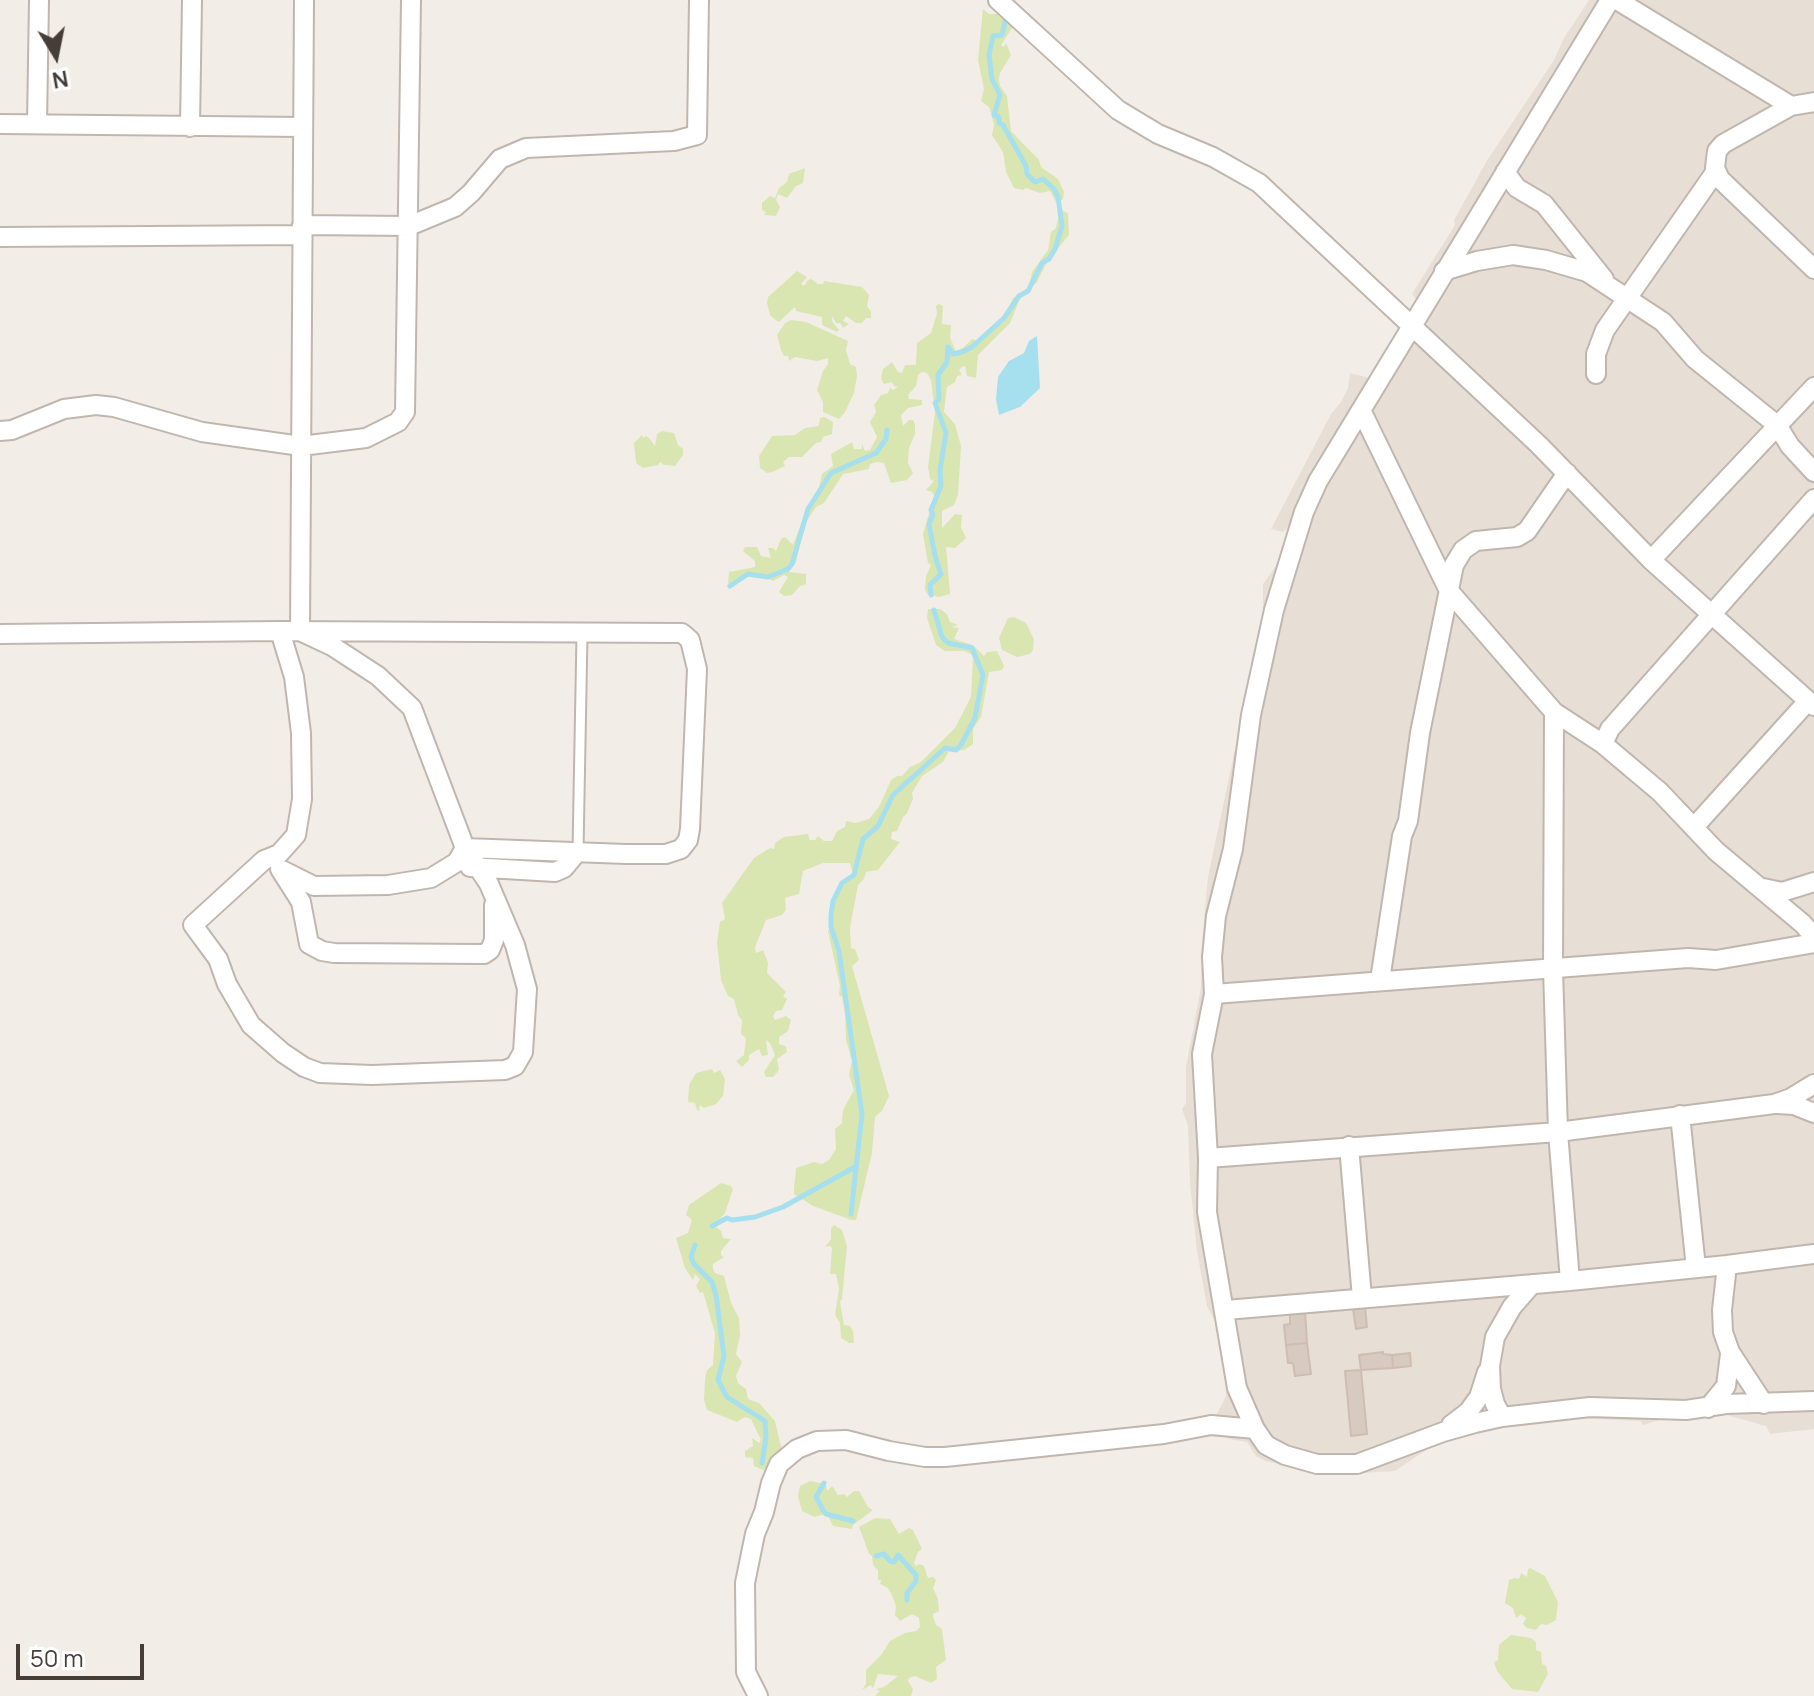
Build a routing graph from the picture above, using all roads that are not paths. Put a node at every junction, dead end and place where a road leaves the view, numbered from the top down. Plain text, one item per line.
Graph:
1 (39, 0) edge
2 (192, 0) edge
3 (304, 0) edge
4 (411, 0) edge
5 (699, 0) edge
6 (998, 0) edge
7 (1610, 0) edge
8 (1617, 0) edge
9 (1814, 102) edge
10 (1791, 106) junction
11 (0, 124) edge
12 (37, 124) junction
13 (190, 127) junction
14 (303, 127) junction
15 (1716, 171) junction
16 (1505, 172) junction
17 (409, 226) junction
18 (302, 230) junction
19 (0, 237) edge
20 (1814, 269) edge
21 (1444, 271) junction
22 (1608, 284) junction
23 (1627, 296) junction
24 (1412, 324) junction
25 (1596, 374) dead end
26 (1814, 387) edge
27 (1362, 412) junction
28 (1777, 425) junction
29 (0, 431) edge
30 (301, 446) junction
31 (1814, 472) edge
32 (1567, 473) junction
33 (1814, 499) edge
34 (1651, 560) junction
35 (1449, 591) junction
36 (1714, 615) junction
37 (280, 631) junction
38 (300, 631) junction
39 (0, 634) edge
40 (582, 634) junction
41 (1811, 704) edge
42 (1554, 712) junction
43 (1603, 744) junction
44 (1695, 826) junction
45 (465, 848) junction
46 (578, 851) junction
47 (272, 864) junction
48 (477, 868) junction
49 (448, 870) junction
50 (1814, 882) edge
51 (1760, 888) junction
52 (494, 898) junction
53 (1814, 940) edge
54 (1553, 969) junction
55 (1380, 980) junction
56 (1214, 994) junction
57 (1814, 1084) edge
58 (1774, 1104) junction
59 (1814, 1113) edge
60 (1680, 1115) junction
61 (1558, 1132) junction
62 (1349, 1146) junction
63 (1208, 1158) junction
64 (1814, 1254) edge
65 (1727, 1265) junction
66 (1696, 1268) junction
67 (1570, 1281) junction
68 (1532, 1284) junction
69 (1362, 1298) junction
70 (1226, 1310) junction
71 (1730, 1352) junction
72 (1490, 1366) junction
73 (1814, 1401) edge
74 (1764, 1404) junction
75 (1708, 1408) junction
76 (1502, 1417) junction
77 (1255, 1429) junction
78 (1443, 1432) junction
79 (758, 1696) edge

1 - 12 street
2 - 13 street
3 - 14 street
4 - 17 street
5 - 17 street
6 - 24 street
7 - 16 street
8 - 10 street
9 - 10 street
10 - 15 street
11 - 12 street
12 - 13 street
13 - 14 street
14 - 18 street
15 - 20 street
15 - 23 street
16 - 21 street
16 - 22 street
17 - 18 street
17 - 30 street
18 - 19 street
18 - 30 street
21 - 22 street
21 - 24 street
22 - 23 street
23 - 25 street
23 - 28 street
24 - 27 street
24 - 32 street
26 - 28 street
27 - 35 street
27 - 56 street
28 - 31 street
28 - 34 street
29 - 30 street
30 - 38 street
32 - 34 street
32 - 35 street
33 - 36 street
34 - 36 street
35 - 42 street
35 - 55 street
36 - 41 street
36 - 43 street
37 - 38 street
37 - 39 street
37 - 47 street
38 - 40 street
38 - 45 street
40 - 46 lane
40 - 46 street
41 - 44 street
42 - 43 street
42 - 54 street
43 - 44 street
44 - 51 street
45 - 46 street
45 - 48 street
45 - 49 street
46 - 48 street
47 - 49 street
47 - 52 street
47 - 52 street
48 - 49 street
48 - 52 street
50 - 51 street
51 - 53 street
53 - 54 street
54 - 55 street
54 - 61 street
55 - 56 street
56 - 63 street
57 - 58 street
58 - 59 street
58 - 60 street
60 - 61 street
60 - 66 street
61 - 62 street
61 - 67 street
62 - 63 street
62 - 69 street
63 - 70 street
64 - 65 street
65 - 66 street
65 - 71 street
66 - 67 street
67 - 68 street
68 - 69 street
68 - 72 street
69 - 70 street
70 - 77 street
71 - 74 street
71 - 75 street
72 - 76 street
72 - 78 street
73 - 74 street
74 - 75 street
75 - 76 street
76 - 78 street
77 - 78 street
77 - 79 street

